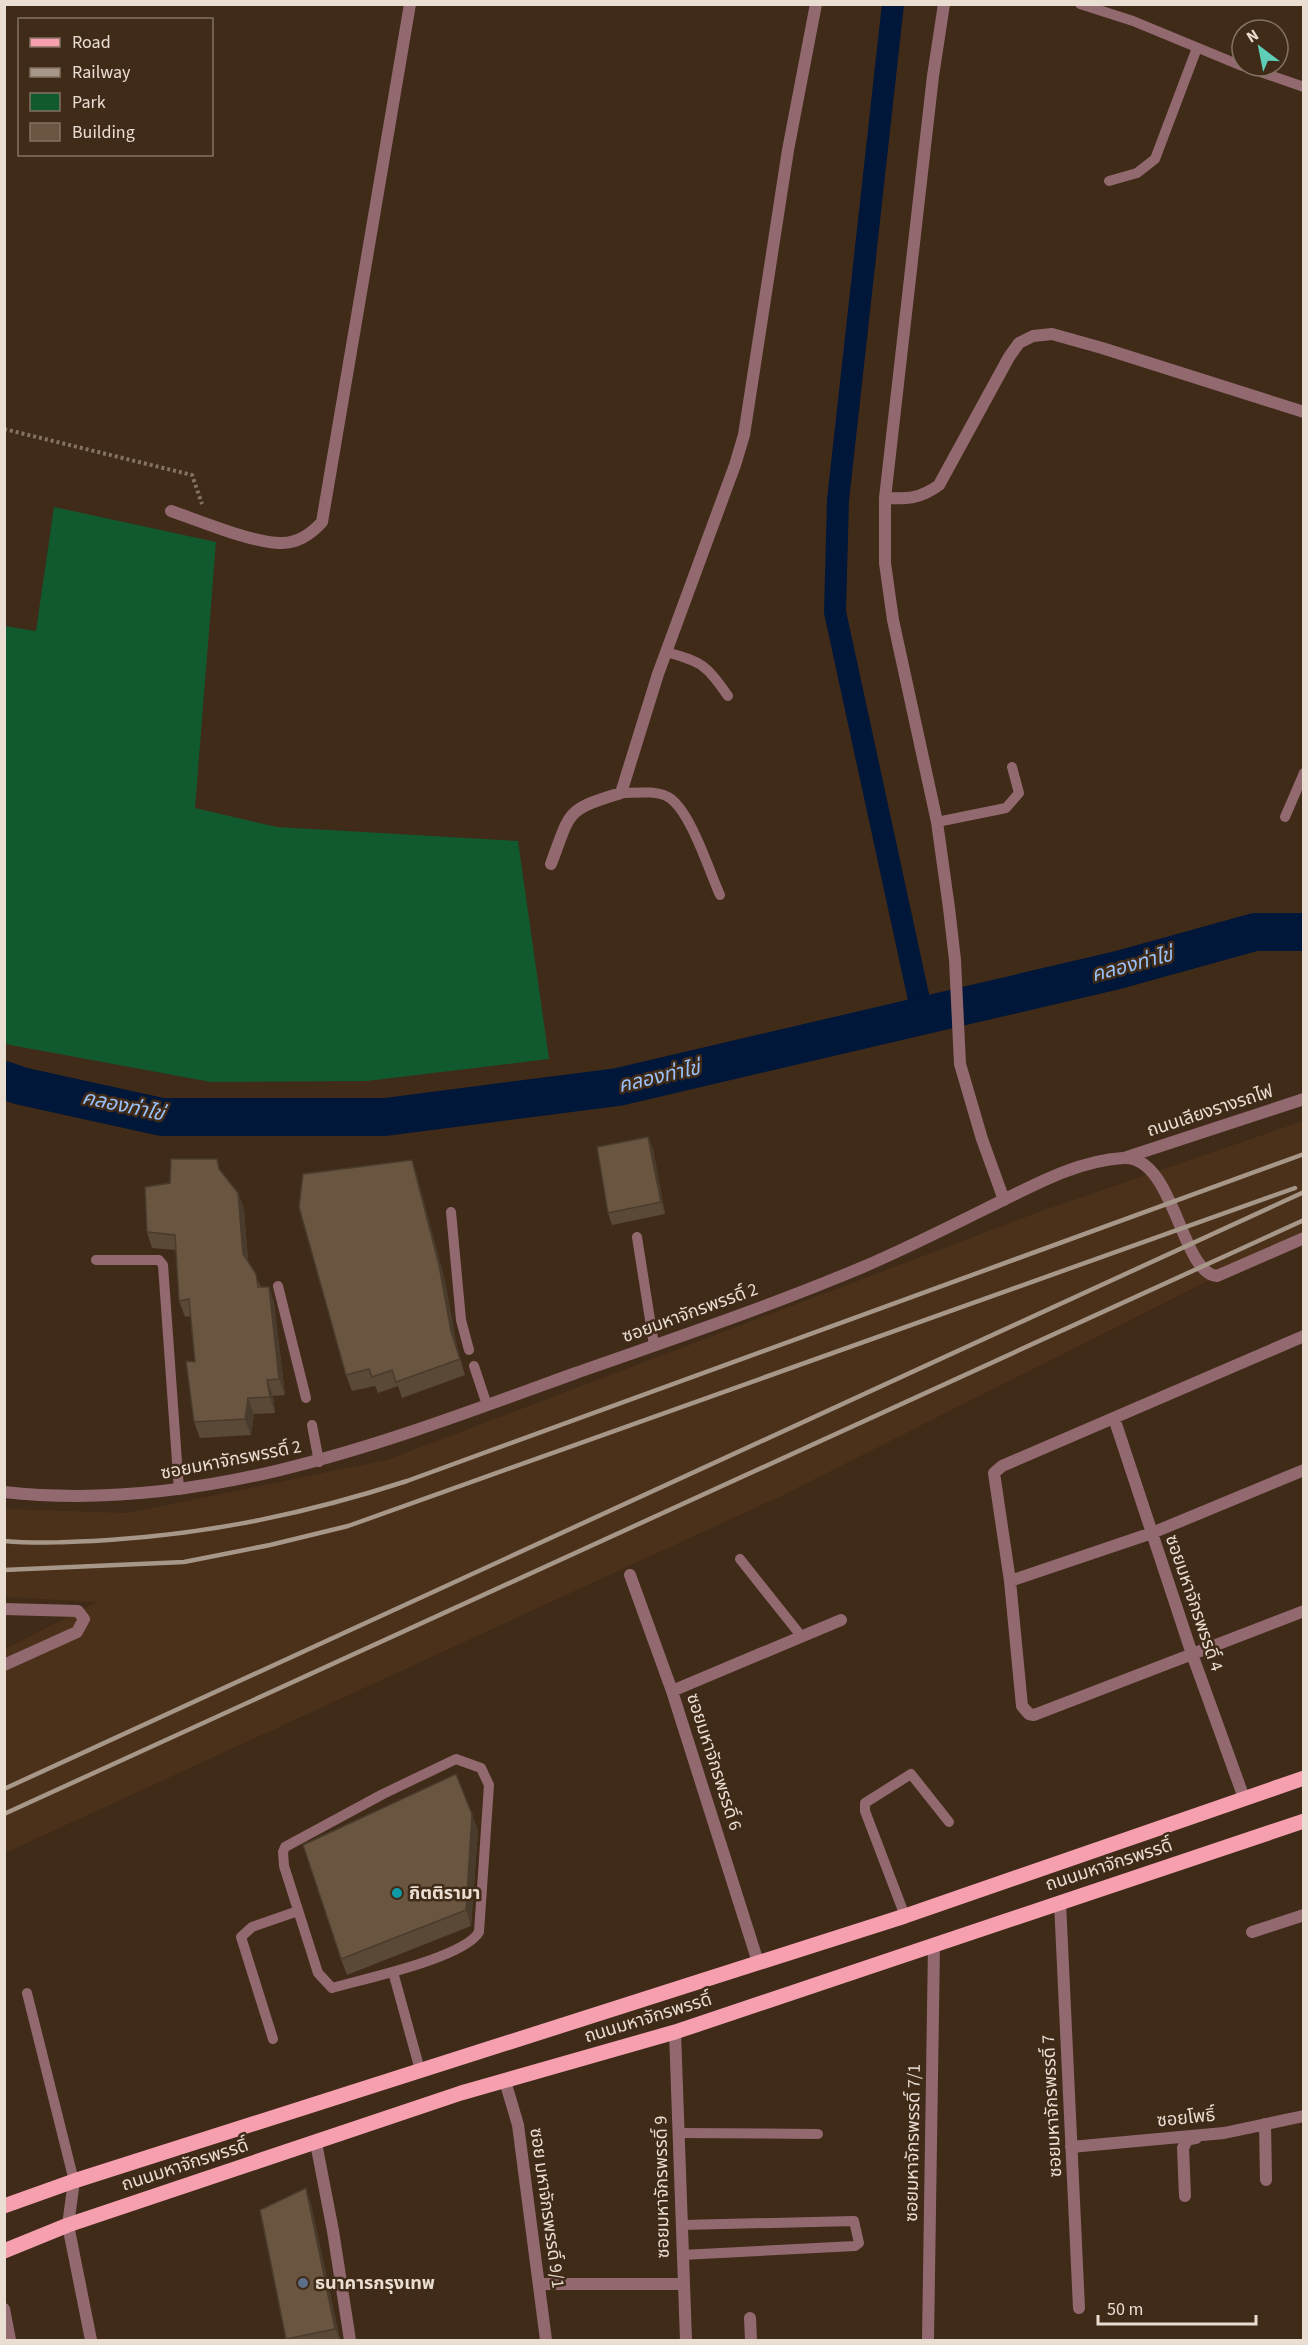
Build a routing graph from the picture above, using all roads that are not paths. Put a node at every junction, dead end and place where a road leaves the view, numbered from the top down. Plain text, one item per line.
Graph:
1 (410, 4) edge
2 (816, 4) edge
3 (944, 4) edge
4 (1080, 4) edge
5 (1197, 48) junction
6 (1230, 61) edge
7 (1277, 78) edge
8 (1304, 87) edge
9 (1109, 181) dead end
10 (1304, 412) edge
11 (885, 498) junction
12 (171, 511) dead end
13 (666, 652) junction
14 (728, 696) dead end
15 (1012, 767) dead end
16 (1304, 773) edge
17 (621, 793) junction
18 (1285, 817) dead end
19 (936, 822) junction
20 (551, 864) dead end
21 (720, 895) dead end
22 (1304, 1099) edge
23 (1127, 1157) junction
24 (1004, 1200) junction
25 (451, 1212) dead end
26 (637, 1237) dead end
27 (1304, 1238) edge
28 (96, 1260) dead end
29 (278, 1286) dead end
30 (1304, 1336) edge
31 (654, 1345) junction
32 (469, 1350) dead end
33 (474, 1366) dead end
34 (306, 1398) dead end
35 (487, 1405) junction
36 (1114, 1418) junction
37 (312, 1425) dead end
38 (319, 1461) junction
39 (1304, 1470) edge
40 (179, 1490) junction
41 (4, 1492) edge
42 (1152, 1533) junction
43 (740, 1558) dead end
44 (630, 1575) dead end
45 (1010, 1581) junction
46 (4, 1609) edge
47 (1304, 1611) edge
48 (841, 1620) dead end
49 (802, 1637) junction
50 (1192, 1654) junction
51 (4, 1665) edge
52 (672, 1691) junction
53 (1304, 1778) edge
54 (1244, 1798) junction
55 (1304, 1821) edge
56 (949, 1822) dead end
57 (1060, 1902) junction
58 (298, 1911) junction
59 (1304, 1915) edge
60 (905, 1916) junction
61 (1252, 1932) dead end
62 (933, 1945) junction
63 (758, 1962) junction
64 (393, 1972) junction
65 (27, 1993) dead end
66 (675, 2032) junction
67 (273, 2039) dead end
68 (420, 2070) junction
69 (506, 2081) junction
70 (1304, 2116) edge
71 (1265, 2124) junction
72 (680, 2133) junction
73 (1224, 2133) junction
74 (818, 2134) dead end
75 (316, 2143) junction
76 (1071, 2147) junction
77 (1266, 2180) dead end
78 (74, 2181) junction
79 (1185, 2196) dead end
80 (4, 2206) edge
81 (68, 2225) junction
82 (682, 2225) junction
83 (4, 2251) edge
84 (682, 2255) junction
85 (539, 2284) junction
86 (682, 2284) junction
87 (1079, 2308) dead end
88 (4, 2309) edge
89 (750, 2318) dead end
90 (10, 2340) edge
91 (91, 2340) edge
92 (350, 2340) edge
93 (546, 2340) edge
94 (686, 2340) edge
95 (751, 2340) edge
96 (928, 2340) edge

1 - 12 street
2 - 13 street
3 - 11 street
4 - 5 lane
5 - 6 lane
5 - 9 lane
7 - 8 lane
10 - 11 street
11 - 19 street
13 - 14 lane
13 - 17 street
15 - 19 lane
16 - 18 lane
17 - 20 street
17 - 21 lane
19 - 24 street
22 - 23 street, ถนนเลียงรางรถไฟ
23 - 24 street, ซอยมหาจักรพรรดิ์ 2
23 - 27 street
24 - 31 street, ซอยมหาจักรพรรดิ์ 2
25 - 32 lane
26 - 31 lane
28 - 40 lane
29 - 34 lane
30 - 36 street
31 - 35 street, ซอยมหาจักรพรรดิ์ 2
33 - 35 lane
35 - 38 street, ซอยมหาจักรพรรดิ์ 2
36 - 42 street, ซอยมหาจักรพรรดิ์ 4
36 - 45 street
37 - 38 lane
38 - 40 street, ซอยมหาจักรพรรดิ์ 2
39 - 42 street
40 - 41 street, ซอยมหาจักรพรรดิ์ 2
42 - 45 street
42 - 50 street, ซอยมหาจักรพรรดิ์ 4
43 - 49 lane
44 - 52 street, ซอยมหาจักรพรรดิ์ 6
45 - 50 street
46 - 51 street
47 - 50 street
48 - 49 street
49 - 52 street
50 - 54 street, ซอยมหาจักรพรรดิ์ 4
52 - 63 street, ซอยมหาจักรพรรดิ์ 6
53 - 54 main road, ถนนมหาจักรพรรดิ์
54 - 60 main road, ถนนมหาจักรพรรดิ์
55 - 57 main road, ถนนมหาจักรพรรดิ์
56 - 60 lane
57 - 62 main road, ถนนมหาจักรพรรดิ์
57 - 76 street, ซอยมหาจักรพรรดิ์ 7
58 - 64 lane
58 - 64 lane
58 - 67 lane
59 - 61 street
60 - 63 main road, ถนนมหาจักรพรรดิ์
62 - 66 main road, ถนนมหาจักรพรรดิ์
62 - 96 street, ซอยมหาจักรพรรดิ์ 7/1
63 - 68 main road, ถนนมหาจักรพรรดิ์
64 - 68 lane
65 - 78 lane
66 - 69 main road, ถนนมหาจักรพรรดิ์
66 - 72 street, ซอยมหาจักรพรรดิ์ 9
68 - 78 main road, ถนนมหาจักรพรรดิ์
69 - 75 main road, ถนนมหาจักรพรรดิ์
69 - 85 street, ซอย มหาจักรพรรดิ์ 9/1
70 - 71 street, ซอยโพธิ์
71 - 73 street, ซอยโพธิ์
71 - 77 street
72 - 74 lane
72 - 82 street, ซอยมหาจักรพรรดิ์ 9
73 - 76 street, ซอยโพธิ์
73 - 79 street
75 - 81 main road, ถนนมหาจักรพรรดิ์
75 - 92 street
76 - 87 street, ซอยมหาจักรพรรดิ์ 7
78 - 80 main road, ถนนมหาจักรพรรดิ์
78 - 81 street
81 - 83 main road, ถนนมหาจักรพรรดิ์
81 - 91 street
82 - 84 street, ซอยมหาจักรพรรดิ์ 9
82 - 84 lane
84 - 86 street, ซอยมหาจักรพรรดิ์ 9
85 - 86 street
85 - 93 street, ซอย มหาจักรพรรดิ์ 9/1
86 - 94 street, ซอยมหาจักรพรรดิ์ 9
88 - 90 street
89 - 95 street

